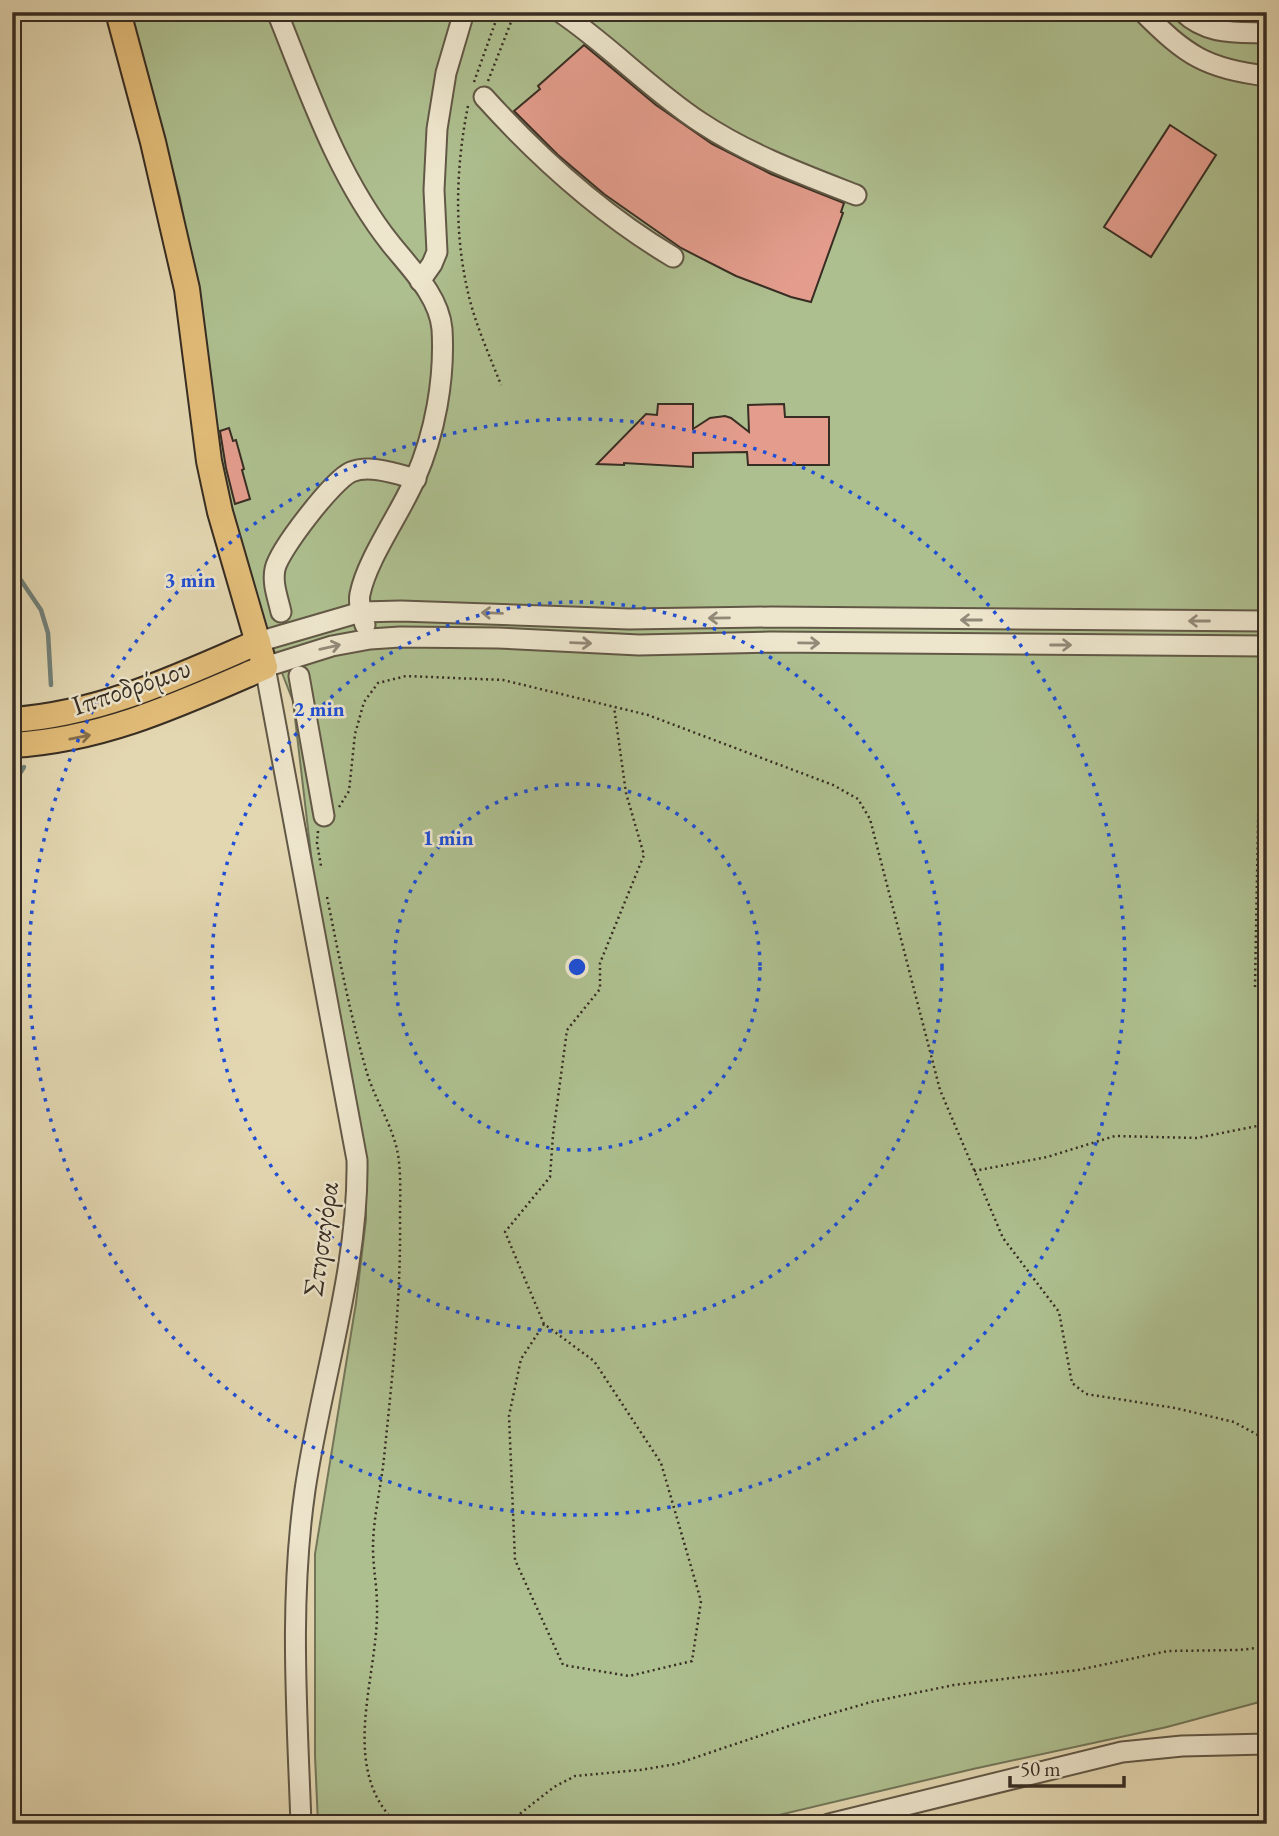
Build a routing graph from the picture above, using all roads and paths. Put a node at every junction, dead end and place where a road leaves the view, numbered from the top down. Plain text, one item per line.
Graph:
1 (118, 12) edge
2 (276, 12) edge
3 (464, 12) edge
4 (499, 12) edge
5 (515, 12) edge
6 (1143, 12) edge
7 (1183, 12) edge
8 (566, 15) edge
9 (1267, 33) edge
10 (1267, 76) edge
11 (475, 95) junction
12 (856, 195) dead end
13 (673, 257) dead end
14 (420, 281) junction
15 (501, 386) dead end
16 (1267, 402) edge
17 (416, 479) junction
18 (281, 612) dead end
19 (361, 612) junction
20 (771, 617) junction
21 (1264, 621) edge
22 (370, 639) junction
23 (258, 642) junction
24 (770, 642) junction
25 (1264, 646) edge
26 (265, 667) junction
27 (299, 676) dead end
28 (614, 707) junction
29 (12, 720) edge
30 (12, 745) edge
31 (324, 816) junction
32 (323, 876) dead end
33 (325, 887) dead end
34 (1255, 987) dead end
35 (1267, 1124) edge
36 (974, 1171) junction
37 (544, 1324) junction
38 (1267, 1440) edge
39 (1267, 1647) edge
40 (1267, 1744) edge
41 (836, 1823) edge
42 (302, 1824) edge
43 (397, 1824) edge
44 (508, 1824) edge

1 - 23 main road
2 - 14 street
3 - 14 street
4 - 11 path
5 - 11 path
6 - 10 street
7 - 9 street
8 - 12 street
11 - 13 street
11 - 15 path
14 - 17 street
16 - 21 path
17 - 18 street
17 - 19 street
20 -> 19 street
19 - 22 street
19 - 23 street
21 -> 20 street
20 - 24 street
22 -> 24 street
26 -> 22 street
23 - 26 main road
23 - 29 main road, Ιπποδρόμου
24 -> 25 street
25 - 34 path
30 -> 26 main road, Ιπποδρόμου
26 - 42 street, Στησαγόρα
27 - 31 street
28 - 31 path
28 - 36 path
28 - 37 path
31 - 32 path
33 - 43 path
35 - 36 path
36 - 38 path
37 - 37 path
39 - 44 path
40 - 41 street

